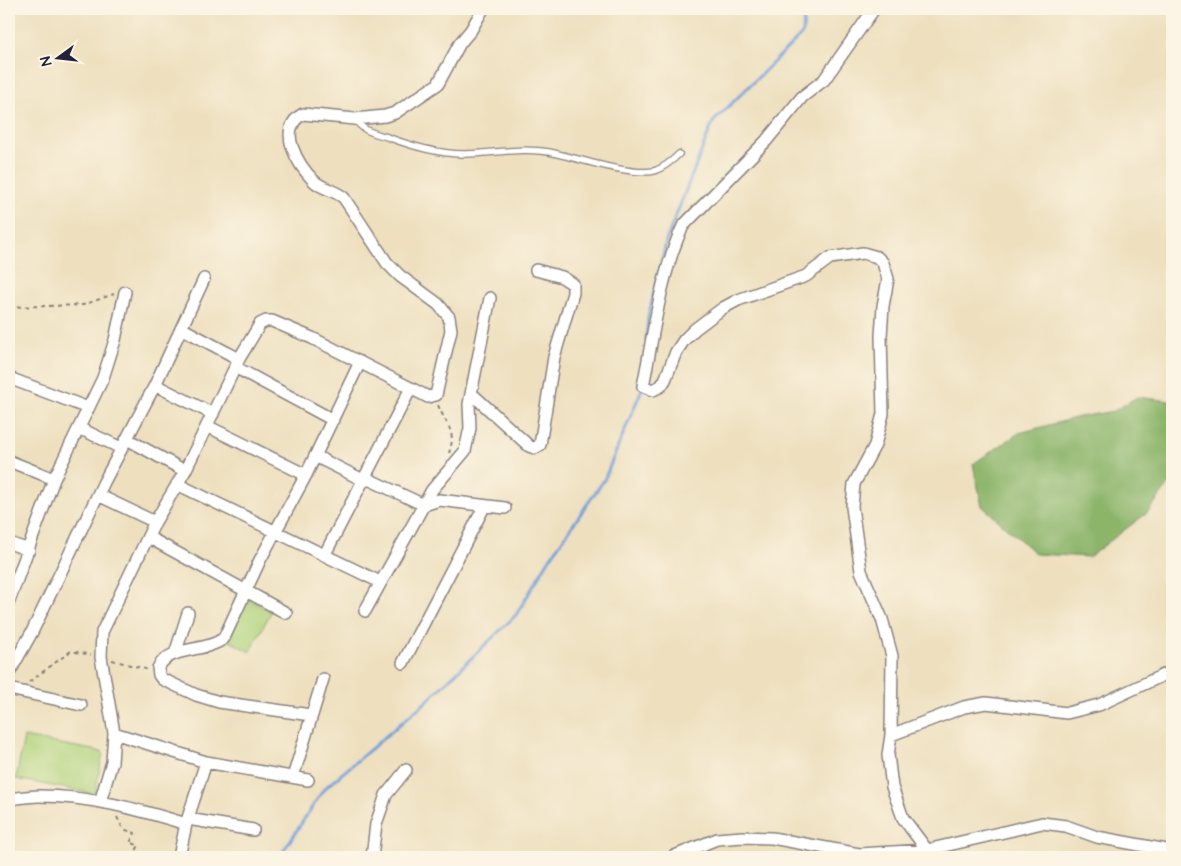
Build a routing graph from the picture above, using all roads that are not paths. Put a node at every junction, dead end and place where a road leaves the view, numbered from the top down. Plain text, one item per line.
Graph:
1 (483, 9) edge
2 (874, 9) edge
3 (355, 119) junction
4 (679, 154) dead end
5 (536, 270) dead end
6 (204, 279) dead end
7 (125, 292) road end
8 (490, 298) dead end
9 (183, 329) junction
10 (360, 362) junction
11 (237, 363) junction
12 (9, 378) edge
13 (155, 385) junction
14 (411, 388) junction
15 (472, 394) junction
16 (88, 408) junction
17 (213, 414) junction
18 (333, 420) junction
19 (207, 426) junction
20 (79, 428) junction
21 (124, 443) junction
22 (315, 456) junction
23 (9, 461) edge
24 (185, 471) junction
25 (306, 475) junction
26 (54, 479) junction
27 (365, 480) junction
28 (177, 484) junction
29 (98, 495) junction
30 (424, 505) junction
31 (484, 507) junction
32 (505, 508) dead end
33 (155, 522) junction
34 (275, 531) junction
35 (148, 537) junction
36 (9, 543) edge
37 (28, 550) junction
38 (325, 554) junction
39 (380, 582) junction
40 (246, 590) junction
41 (9, 601) edge
42 (365, 611) dead end
43 (188, 613) dead end
44 (286, 613) dead end
45 (175, 654) junction
46 (403, 663) dead end
47 (1172, 671) edge
48 (9, 673) edge
49 (323, 679) dead end
50 (10, 689) edge
51 (81, 705) dead end
52 (311, 715) junction
53 (114, 733) junction
54 (891, 735) junction
55 (206, 762) junction
56 (406, 770) dead end
57 (293, 777) junction
58 (308, 780) dead end
59 (9, 799) edge
60 (106, 802) junction
61 (187, 821) junction
62 (253, 830) dead end
63 (927, 850) junction
64 (1172, 851) edge
65 (179, 857) edge
66 (372, 857) edge
67 (672, 857) edge

1 - 3 street
2 - 54 street
3 - 4 lane
3 - 14 street
5 - 15 street
6 - 9 street
7 - 16 street
8 - 15 street
9 - 11 street
9 - 13 street
10 - 11 street
10 - 14 street
10 - 18 street
11 - 17 street
11 - 18 street
12 - 16 street
13 - 17 street
13 - 21 street
14 - 27 street
15 - 30 street
16 - 20 street
17 - 19 street
18 - 22 street
19 - 24 street
19 - 25 street
20 - 21 street
20 - 26 street
21 - 24 street
21 - 29 street
22 - 25 street
22 - 27 street
23 - 26 street
24 - 28 street
25 - 34 street
26 - 37 street
27 - 30 street
27 - 38 street
28 - 33 street
28 - 34 street
29 - 33 street
29 - 48 street
30 - 31 street
30 - 39 street
31 - 32 street
31 - 46 street
33 - 35 street
34 - 38 street
34 - 40 street
35 - 40 street
35 - 53 street
36 - 37 street
37 - 41 street
38 - 39 street
39 - 42 street
40 - 44 street
40 - 45 street
43 - 45 street
45 - 52 street
47 - 54 street
49 - 52 street
50 - 51 street
52 - 57 street
53 - 55 street
53 - 60 street
54 - 63 street
55 - 57 street
55 - 61 street
56 - 66 street
57 - 58 street
59 - 60 street
60 - 61 street
61 - 62 street
61 - 65 street
63 - 64 street
63 - 67 street

